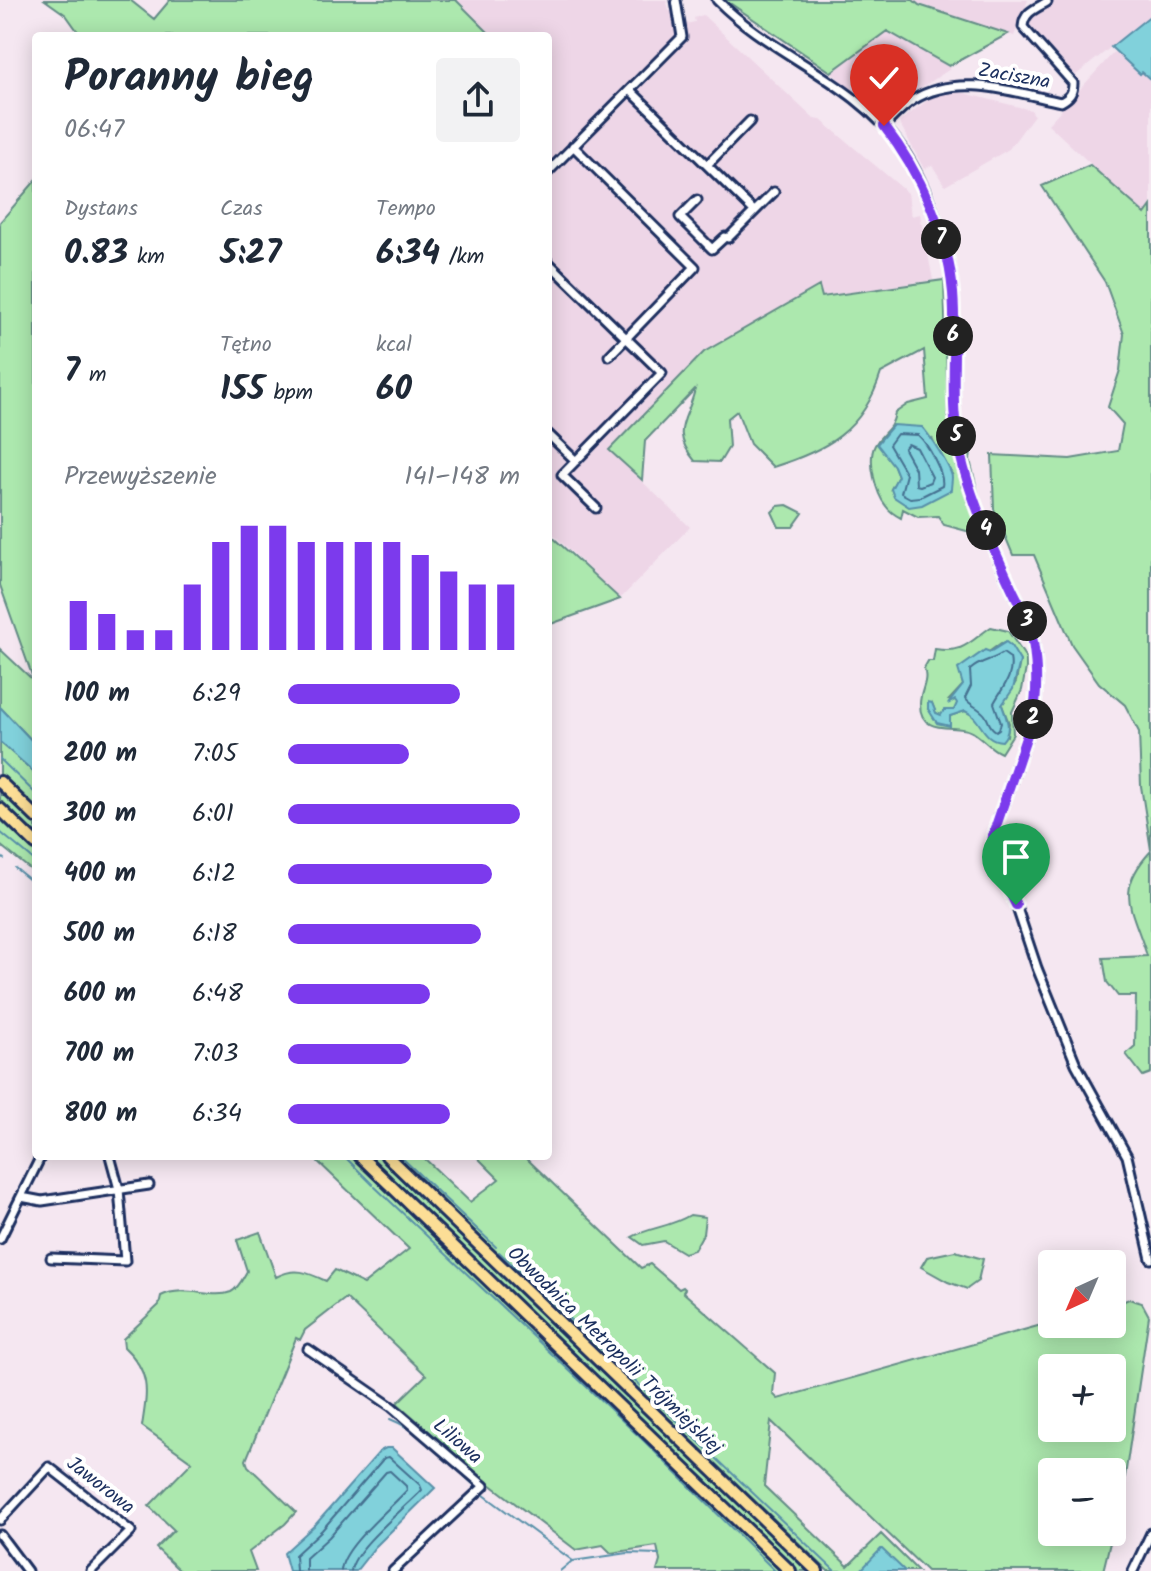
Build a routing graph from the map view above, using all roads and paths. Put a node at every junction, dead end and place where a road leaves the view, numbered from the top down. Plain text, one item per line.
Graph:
1 (676, 0) edge
2 (717, 0) edge
3 (1047, 2) dead end
4 (630, 90) junction
5 (750, 121) dead end
6 (884, 126) junction
7 (573, 146) junction
8 (707, 165) junction
9 (552, 168) edge
10 (774, 192) dead end
11 (697, 200) dead end
12 (754, 211) junction
13 (552, 266) edge
14 (626, 338) junction
15 (609, 356) dead end
16 (552, 438) edge
17 (576, 461) junction
18 (596, 508) dead end
19 (0, 782) edge
20 (0, 809) edge
21 (32, 813) edge
22 (32, 840) edge
23 (39, 1160) edge
24 (111, 1160) edge
25 (364, 1160) edge
26 (391, 1160) edge
27 (149, 1185) dead end
28 (119, 1189) junction
29 (21, 1197) junction
30 (0, 1239) edge
31 (51, 1258) dead end
32 (1151, 1259) edge
33 (308, 1349) dead end
34 (0, 1520) edge
35 (1151, 1533) edge
36 (0, 1535) edge
37 (27, 1571) edge
38 (91, 1571) edge
39 (393, 1571) edge
40 (790, 1571) edge
41 (817, 1571) edge
42 (1133, 1571) edge

1 - 4 street
2 - 6 street
3 - 6 street, Zaciszna
4 - 7 street
4 - 8 street
5 - 8 street
6 - 32 street
7 - 9 street
7 - 14 street
8 - 12 street
10 - 12 street
11 - 12 street
13 - 14 street
14 - 15 street
14 - 17 street
16 - 17 street
17 - 18 street
19 - 21 highway
20 - 22 highway
23 - 29 street
24 - 28 street
25 - 40 highway, Obwodnica Metropolii Trójmiejskiej
26 - 41 highway, Obwodnica Metropolii Trójmiejskiej
27 - 28 street
28 - 29 street
28 - 31 street
29 - 30 street
33 - 39 street, Liliowa
34 - 38 street, Jaworowa
35 - 42 street
36 - 37 street

